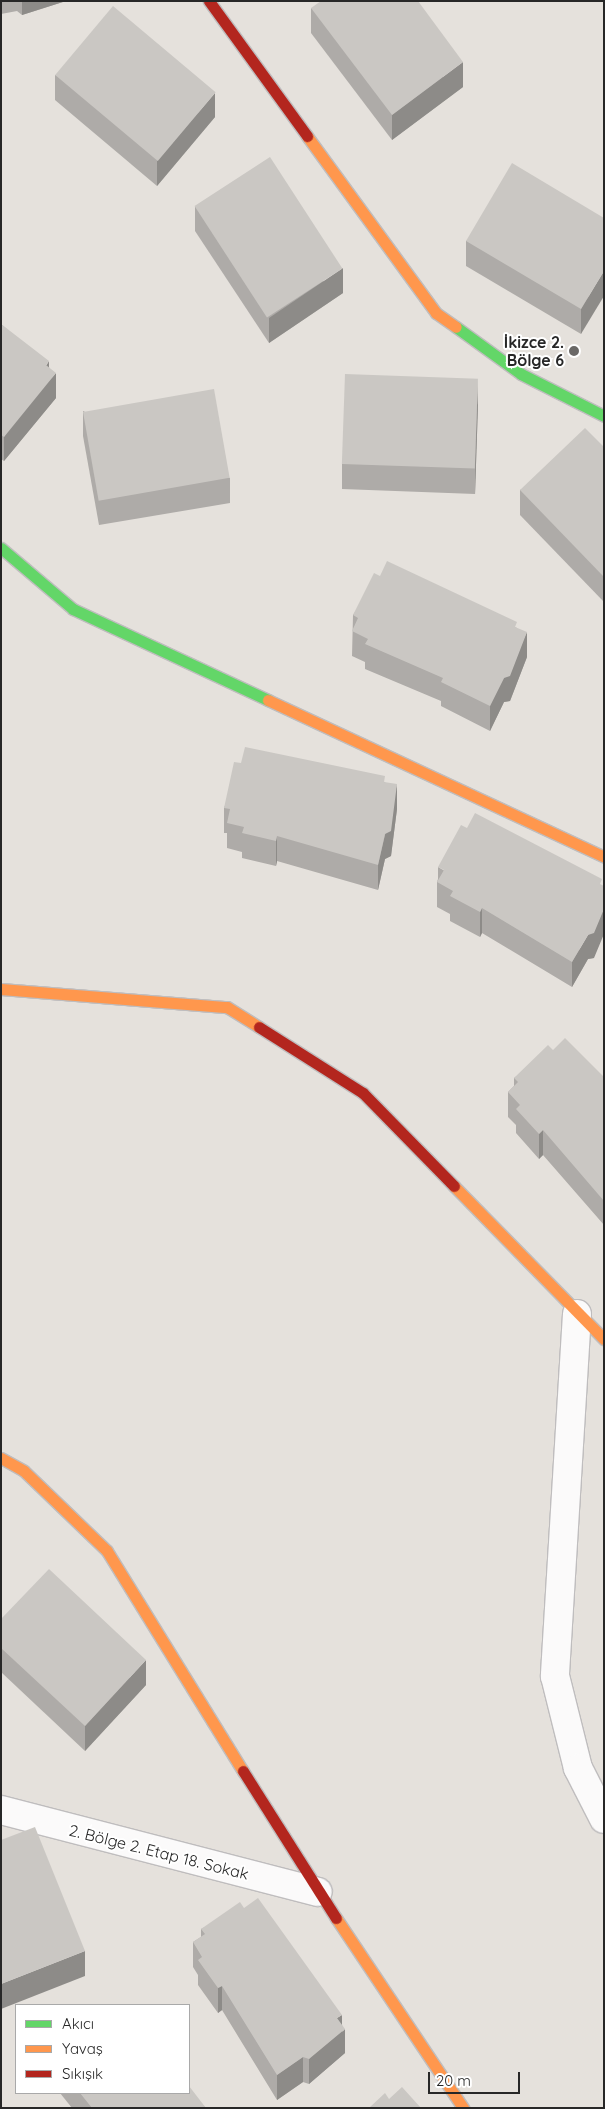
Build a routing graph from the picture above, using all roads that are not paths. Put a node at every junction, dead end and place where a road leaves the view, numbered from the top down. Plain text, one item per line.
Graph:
1 (210, 1) edge
2 (604, 416) edge
3 (1, 548) edge
4 (604, 857) edge
5 (1, 989) edge
6 (577, 1314) junction
7 (604, 1339) edge
8 (1, 1458) edge
9 (1, 1810) edge
10 (604, 1819) edge
11 (318, 1892) junction
12 (463, 2108) edge

1 - 2 street
3 - 4 street
5 - 6 street
6 - 7 street
6 - 10 street
8 - 11 street
9 - 11 street, 2. Bölge 2. Etap 18. Sokak
11 - 12 street

